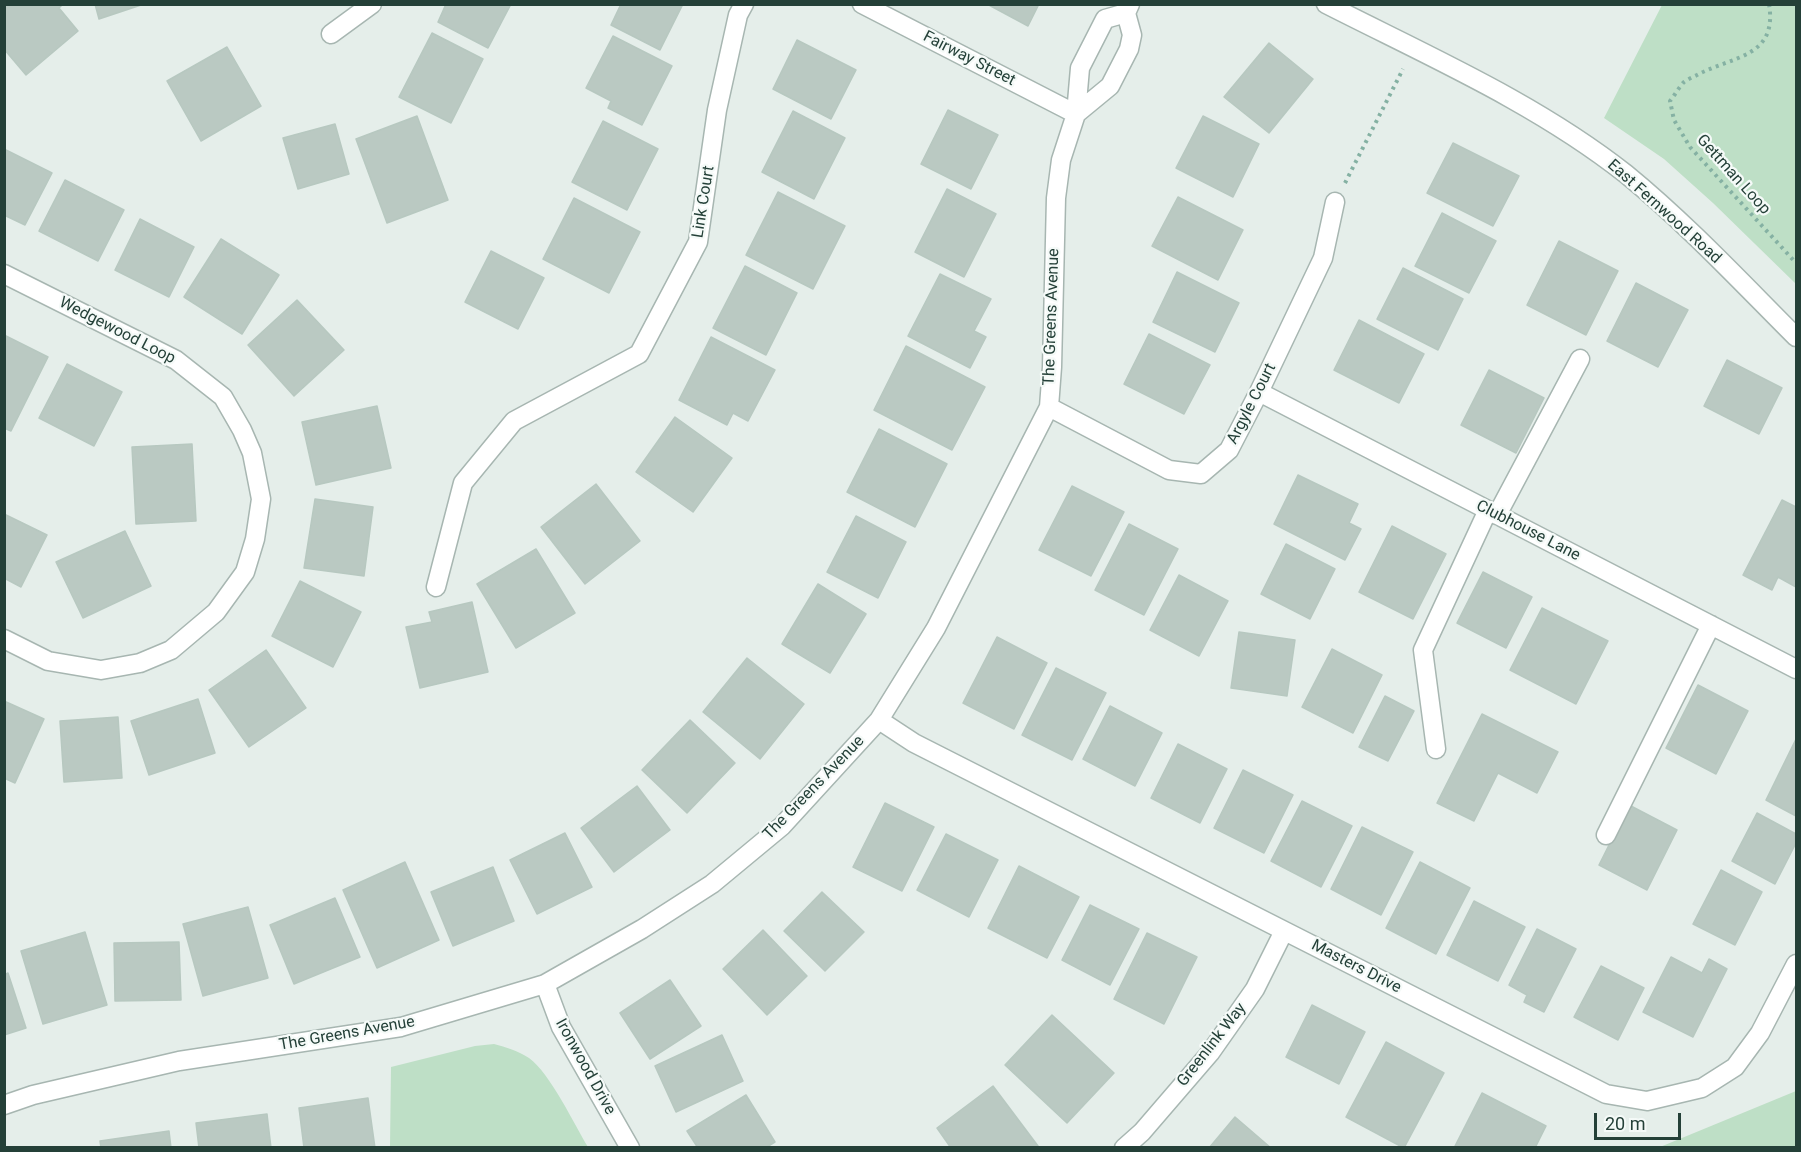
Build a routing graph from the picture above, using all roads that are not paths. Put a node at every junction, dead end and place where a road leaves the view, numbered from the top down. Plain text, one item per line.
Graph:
1 (372, 4) edge
2 (744, 4) edge
3 (862, 4) edge
4 (1326, 4) edge
5 (1128, 9) edge
6 (331, 34) dead end
7 (1076, 114) junction
8 (1335, 202) road end
9 (4, 274) edge
10 (1797, 337) edge
11 (1580, 359) dead end
12 (1259, 392) junction
13 (1048, 407) junction
14 (1493, 513) junction
15 (436, 587) dead end
16 (1711, 625) junction
17 (4, 639) edge
18 (1797, 669) edge
19 (879, 720) junction
20 (1436, 749) dead end
21 (1606, 835) dead end
22 (1284, 931) junction
23 (1797, 964) edge
24 (545, 984) junction
25 (4, 1105) edge
26 (630, 1148) edge
27 (1124, 1148) edge

1 - 6 street
2 - 15 street, Link Court
3 - 7 street, Fairway Street
4 - 10 street, East Fernwood Road
5 - 7 street, The Greens Avenue
5 - 7 street, The Greens Avenue
7 - 13 street, The Greens Avenue
8 - 12 street, Argyle Court
9 - 17 street, Wedgewood Loop
11 - 14 street
12 - 13 street, Argyle Court
12 - 14 street, Clubhouse Lane
13 - 19 street, The Greens Avenue
14 - 16 street, Clubhouse Lane
14 - 20 street
16 - 18 street, Clubhouse Lane
16 - 21 street
19 - 22 street, Masters Drive
19 - 24 street, The Greens Avenue
22 - 23 street, Masters Drive
22 - 27 street, Greenlink Way
24 - 25 street, The Greens Avenue
24 - 26 street, Ironwood Drive

